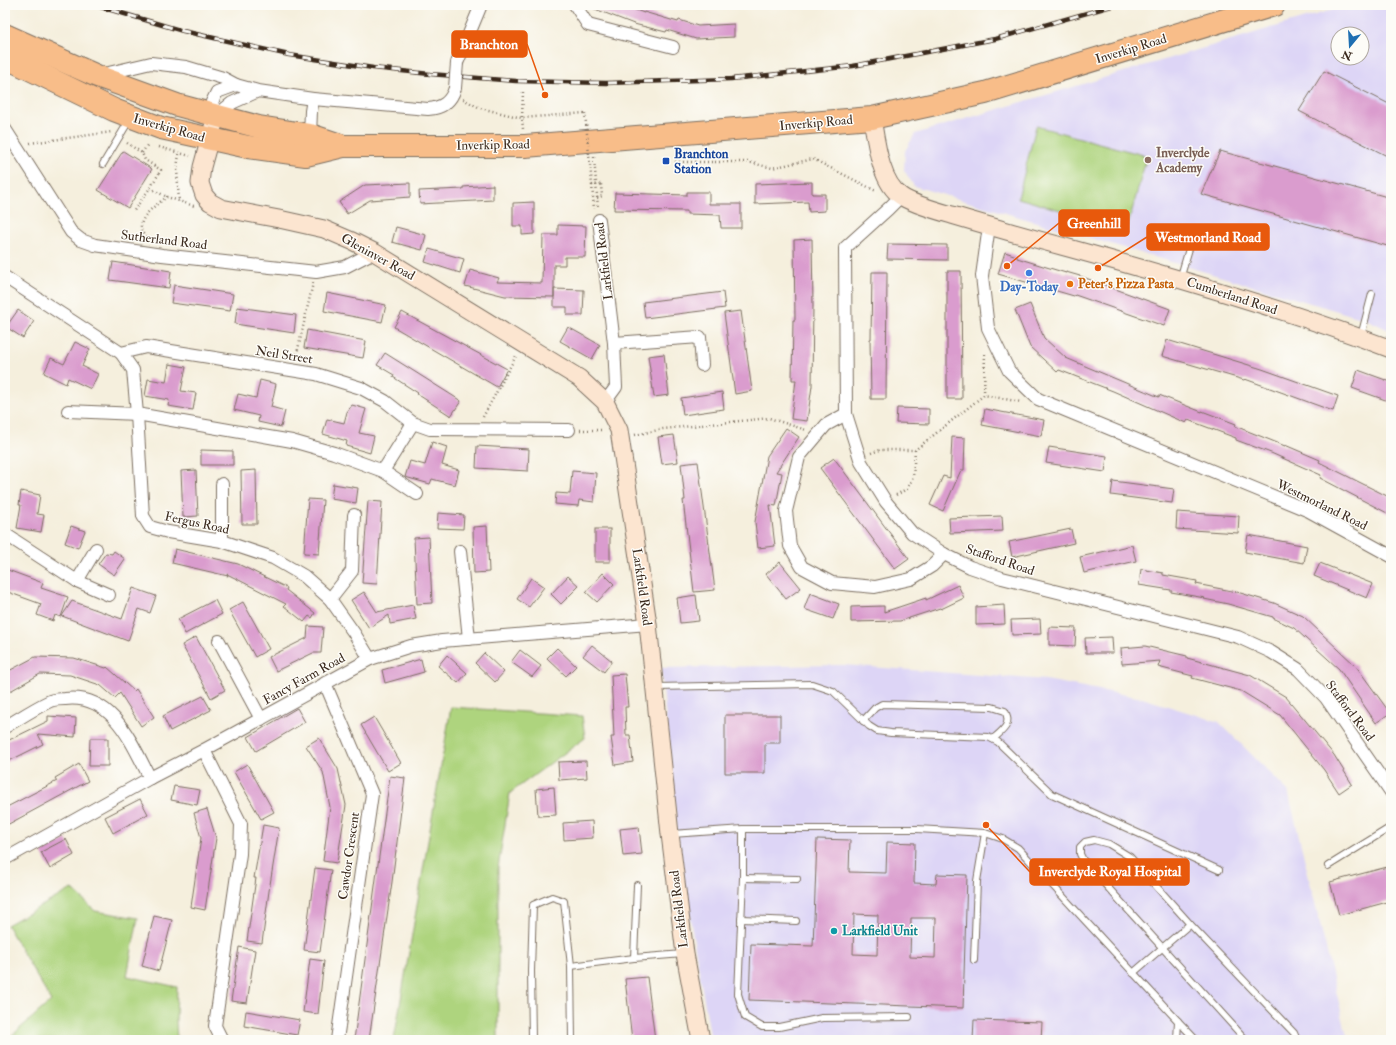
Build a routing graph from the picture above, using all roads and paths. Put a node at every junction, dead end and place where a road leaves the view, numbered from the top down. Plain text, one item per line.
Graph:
1 (481, 5) edge
2 (575, 5) edge
3 (1274, 5) edge
4 (5, 35) edge
5 (673, 47) dead end
6 (5, 57) edge
7 (97, 76) junction
8 (236, 85) junction
9 (258, 91) junction
10 (454, 91) junction
11 (523, 92) dead end
12 (313, 100) junction
13 (216, 116) junction
14 (131, 117) junction
15 (522, 118) junction
16 (872, 118) junction
17 (5, 129) edge
18 (98, 134) dead end
19 (310, 136) junction
20 (209, 140) junction
21 (592, 140) junction
22 (127, 144) dead end
23 (148, 144) dead end
24 (15, 146) junction
25 (343, 146) junction
26 (525, 146) junction
27 (142, 153) junction
28 (179, 154) dead end
29 (675, 162) dead end
30 (103, 164) dead end
31 (592, 185) junction
32 (150, 188) junction
33 (896, 191) junction
34 (167, 197) junction
35 (597, 198) junction
36 (179, 202) junction
37 (210, 202) junction
38 (133, 212) dead end
39 (597, 217) junction
40 (989, 226) junction
41 (1191, 242) dead end
42 (374, 252) junction
43 (162, 255) junction
44 (316, 272) junction
45 (5, 277) edge
46 (1180, 279) junction
47 (1372, 294) dead end
48 (988, 328) junction
49 (1360, 337) junction
50 (614, 343) junction
51 (523, 344) junction
52 (1391, 349) edge
53 (121, 353) junction
54 (702, 366) dead end
55 (294, 370) junction
56 (984, 395) junction
57 (605, 402) junction
58 (1023, 402) dead end
59 (68, 411) dead end
60 (137, 414) junction
61 (846, 414) junction
62 (413, 422) junction
63 (476, 429) junction
64 (569, 430) joint
65 (619, 430) junction
66 (651, 431) dead end
67 (818, 435) junction
68 (880, 450) dead end
69 (915, 450) junction
70 (383, 471) junction
71 (222, 484) dead end
72 (417, 494) dead end
73 (886, 502) junction
74 (354, 515) dead end
75 (5, 534) edge
76 (222, 542) junction
77 (96, 549) dead end
78 (460, 551) dead end
79 (944, 554) junction
80 (1391, 556) edge
81 (77, 581) junction
82 (108, 595) dead end
83 (330, 599) junction
84 (648, 624) junction
85 (469, 639) junction
86 (219, 641) dead end
87 (370, 659) junction
88 (325, 683) junction
89 (654, 687) junction
90 (261, 719) junction
91 (863, 721) junction
92 (5, 727) edge
93 (993, 739) junction
94 (204, 750) junction
95 (150, 778) junction
96 (1391, 792) edge
97 (1391, 827) edge
98 (743, 829) junction
99 (985, 833) junction
100 (670, 834) junction
101 (5, 859) edge
102 (1328, 866) dead end
103 (1219, 870) dead end
104 (743, 878) junction
105 (797, 879) dead end
106 (637, 885) dead end
107 (741, 919) junction
108 (796, 921) dead end
109 (1190, 924) junction
110 (1162, 949) junction
111 (685, 954) junction
112 (634, 958) junction
113 (974, 960) dead end
114 (571, 966) junction
115 (1133, 973) junction
116 (909, 1017) dead end
117 (1178, 1021) junction
118 (222, 1040) edge
119 (337, 1040) edge
120 (532, 1040) edge
121 (572, 1040) edge
122 (701, 1040) edge
123 (1177, 1040) edge
124 (1196, 1040) edge
125 (1246, 1040) edge
126 (1297, 1040) edge

1 - 10 street, bridge
2 - 5 street
3 - 16 highway, Inverkip Road
4 - 7 highway, Inverkip Road
6 - 14 highway, Inverkip Road
7 - 8 street
7 - 13 highway, Inverkip Road
8 - 9 street
8 - 13 street
9 - 12 street
9 - 13 street
10 - 12 street
10 - 15 path
11 - 15 path
12 - 19 street
13 - 19 highway, Inverkip Road
13 - 20 street
14 - 20 highway, Inverkip Road
14 - 30 lane
15 - 26 path
15 - 31 path, bridge
16 - 21 highway, Inverkip Road
16 - 33 street
17 - 24 street, Sutherland Road
18 - 24 path
19 - 25 highway, Inverkip Road
20 - 25 highway, Inverkip Road
20 - 37 street
21 - 26 highway, Inverkip Road
21 - 35 path, Larkfield Road
22 - 27 path
23 - 27 path
24 - 43 street, Sutherland Road
25 - 26 highway, Inverkip Road
27 - 32 path
28 - 36 path
29 - 33 path
31 - 35 path, bridge
31 - 39 path
32 - 34 path
32 - 38 path
33 - 40 street, Cumberland Road
33 - 61 street, Stafford Road
34 - 36 path
34 - 43 path
35 - 39 path, Larkfield Road
36 - 37 path
37 - 42 street, Gleninver Road
39 - 50 street, Larkfield Road
40 - 46 street, Cumberland Road
40 - 48 street, Westmorland Road
41 - 46 lane
42 - 44 street, Sutherland Road
42 - 51 street, Gleninver Road
43 - 44 street, Sutherland Road
44 - 55 path
45 - 53 street
46 - 49 street, Cumberland Road
47 - 49 lane
48 - 56 path
48 - 80 street, Westmorland Road
49 - 52 street, Cumberland Road
50 - 54 street
50 - 57 street, Larkfield Road
51 - 57 street, Gleninver Road
51 - 63 path
53 - 55 street, Neil Street
53 - 60 street, Fergus Road
55 - 62 street, Neil Street
56 - 58 path
56 - 69 path
57 - 65 street, Larkfield Road
59 - 60 street
60 - 70 street
60 - 76 street, Fergus Road
61 - 67 street
61 - 73 street, Stafford Road
62 - 63 street, Neil Street
62 - 70 street
63 - 64 street, Neil Street
64 - 65 path
65 - 84 street, Larkfield Road
66 - 67 path
67 - 79 street
68 - 69 path
69 - 73 path
70 - 72 street
71 - 76 street
73 - 79 street, Stafford Road
74 - 83 street
75 - 81 street
76 - 83 street, Fergus Road
77 - 81 street
78 - 85 street
79 - 96 street, Stafford Road
81 - 82 street
83 - 87 street, Fergus Road
84 - 85 street, Fancy Farm Road
84 - 89 street, Larkfield Road
85 - 87 street, Fancy Farm Road
86 - 90 street
87 - 88 street, Fancy Farm Road
88 - 90 street, Fancy Farm Road
88 - 119 street, Cawdor Crescent
89 - 91 lane
89 - 100 street, Larkfield Road
90 - 94 street, Fancy Farm Road
91 - 93 lane
91 - 93 lane
92 - 95 street
93 - 103 lane
94 - 95 street, Fancy Farm Road
94 - 118 street
95 - 101 street, Fancy Farm Road
97 - 102 lane
98 - 99 lane
98 - 100 lane
98 - 104 lane
99 - 113 lane
99 - 115 lane
100 - 111 street, Larkfield Road
104 - 105 lane
104 - 107 lane
106 - 112 lane
107 - 108 lane
107 - 116 lane
109 - 110 lane
109 - 110 lane
109 - 126 lane
110 - 115 lane
110 - 125 lane
111 - 112 lane
111 - 122 street, Larkfield Road
112 - 114 lane
114 - 120 lane
114 - 121 lane
115 - 117 lane
117 - 123 lane
117 - 124 lane

